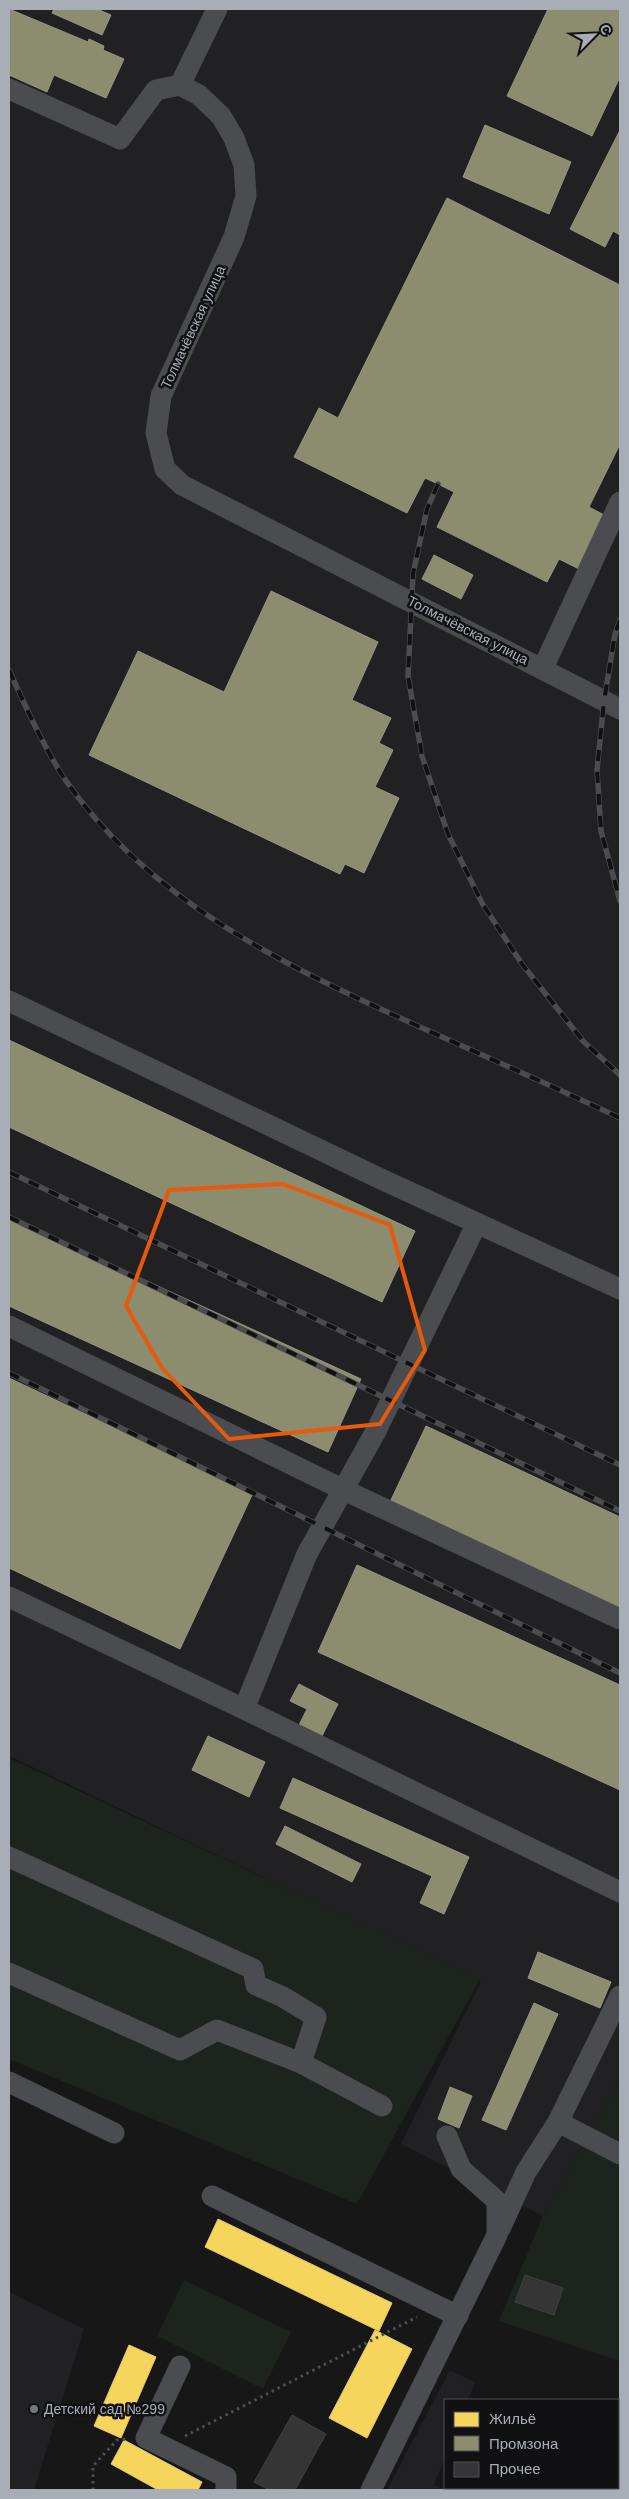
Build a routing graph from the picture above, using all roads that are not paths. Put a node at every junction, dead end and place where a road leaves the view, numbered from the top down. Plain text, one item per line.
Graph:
1 (217, 9) edge
2 (180, 85) junction
3 (9, 90) edge
4 (620, 502) edge
5 (544, 668) junction
6 (620, 709) edge
7 (9, 1001) edge
8 (477, 1223) junction
9 (620, 1289) edge
10 (9, 1326) edge
11 (344, 1490) junction
12 (9, 1597) edge
13 (620, 1618) edge
14 (244, 1709) junction
15 (9, 1857) edge
16 (620, 1892) edge
17 (9, 1972) edge
18 (620, 1996) edge
19 (301, 2063) junction
20 (9, 2082) edge
21 (382, 2106) dead end
22 (558, 2122) junction
23 (114, 2133) dead end
24 (447, 2136) dead end
25 (620, 2154) edge
26 (212, 2196) dead end
27 (497, 2235) junction
28 (458, 2316) junction
29 (180, 2366) dead end
30 (226, 2490) edge
31 (371, 2490) edge

1 - 2 street
2 - 3 street
2 - 5 street, Толмачёвская улица
4 - 5 street
5 - 6 street, Толмачёвская улица
7 - 8 street
8 - 9 street
8 - 11 street
10 - 11 street
11 - 13 street
11 - 14 street
12 - 14 street
14 - 16 street
15 - 19 street
17 - 19 street
18 - 22 street
19 - 21 street
20 - 23 street
22 - 25 street
22 - 27 street
24 - 27 street
26 - 28 street
27 - 28 street
28 - 31 street
29 - 30 street

